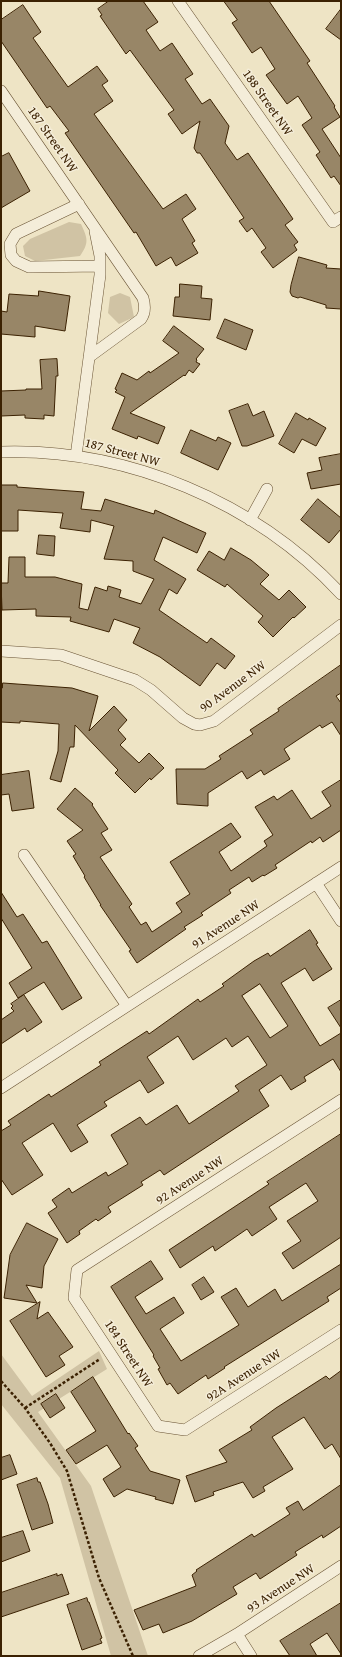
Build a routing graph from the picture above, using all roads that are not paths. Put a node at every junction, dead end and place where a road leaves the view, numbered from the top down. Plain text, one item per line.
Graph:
1 (178, 1) edge
2 (1, 91) edge
3 (79, 204) junction
4 (337, 219) edge
5 (94, 225) junction
6 (100, 266) junction
7 (89, 357) junction
8 (1, 452) edge
9 (76, 456) junction
10 (267, 489) dead end
11 (250, 520) junction
12 (341, 594) edge
13 (341, 625) edge
14 (1, 651) edge
15 (24, 855) dead end
16 (341, 867) edge
17 (316, 883) junction
18 (341, 921) edge
19 (127, 1006) junction
20 (1, 1088) edge
21 (341, 1100) edge
22 (74, 1298) joint
23 (341, 1330) edge
24 (158, 1426) joint
25 (341, 1566) edge
26 (237, 1634) junction
27 (199, 1656) edge
28 (251, 1656) edge

1 - 4 street, 188 Street NW
2 - 3 street, 187 Street NW
3 - 5 street, 187 Street NW
3 - 6 street
5 - 6 street, 187 Street NW
5 - 7 street, 187 Street NW
6 - 7 street, 187 Street NW
7 - 9 street, 187 Street NW
8 - 9 street
9 - 11 street, 187 Street NW
10 - 11 street
11 - 12 street, 187 Street NW
13 - 14 street, 90 Avenue NW
15 - 19 street
16 - 17 street, 91 Avenue NW
17 - 18 street
17 - 19 street, 91 Avenue NW
19 - 20 street, 91 Avenue NW
21 - 22 street, 92 Avenue NW
22 - 24 street, 184 Street NW
23 - 24 street, 92A Avenue NW
25 - 26 street, 93 Avenue NW
26 - 27 street, 93 Avenue NW
26 - 28 street

